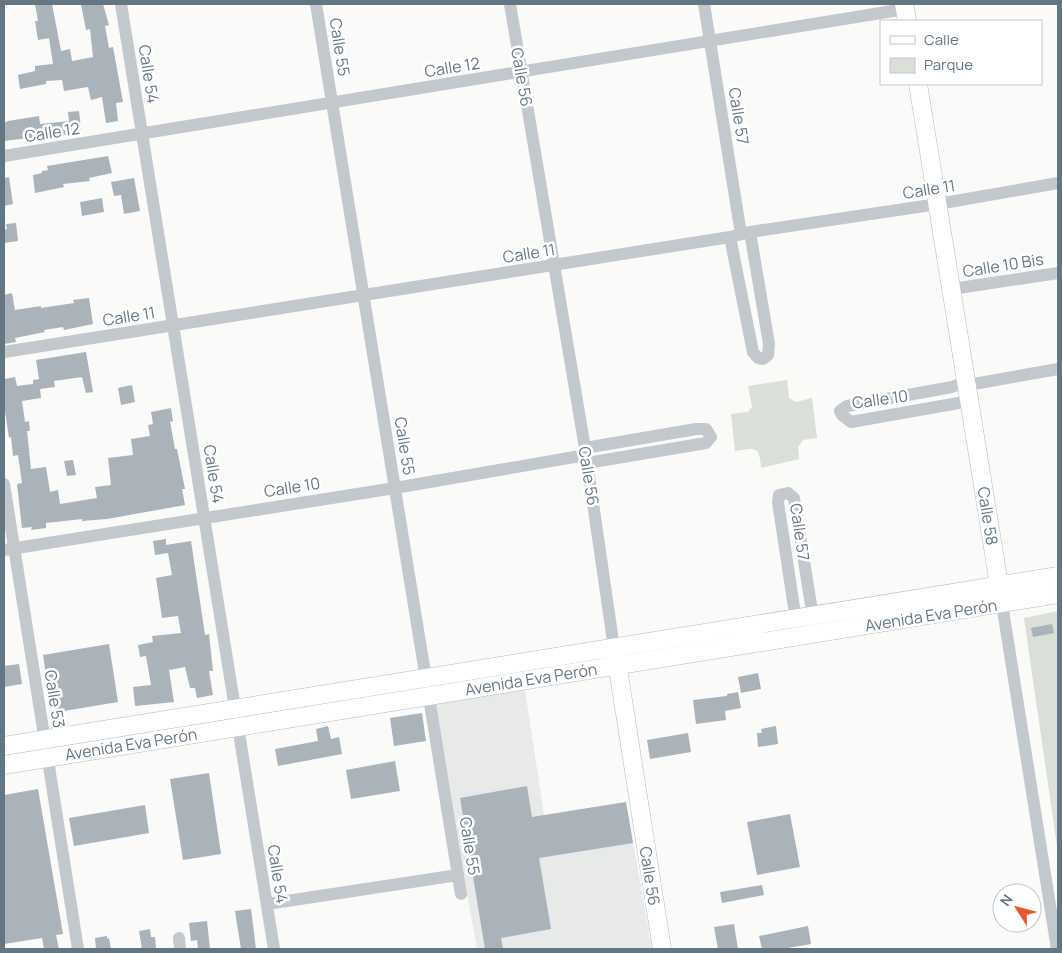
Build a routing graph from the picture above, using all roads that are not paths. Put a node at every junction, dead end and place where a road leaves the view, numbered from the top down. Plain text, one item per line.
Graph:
1 (121, 4) edge
2 (316, 4) edge
3 (510, 4) edge
4 (704, 4) edge
5 (906, 11) edge
6 (711, 41) junction
7 (520, 72) junction
8 (918, 85) edge
9 (332, 103) junction
10 (142, 134) junction
11 (4, 156) edge
12 (1058, 183) edge
13 (938, 204) junction
14 (740, 234) junction
15 (555, 265) junction
16 (1058, 273) edge
17 (952, 289) junction
18 (364, 295) junction
19 (173, 326) junction
20 (4, 352) edge
21 (1058, 369) edge
22 (968, 389) junction
23 (586, 455) junction
24 (4, 484) edge
25 (395, 488) junction
26 (204, 518) junction
27 (9, 549) edge
28 (1058, 576) edge
29 (999, 586) junction
30 (1058, 594) edge
31 (1002, 604) junction
32 (804, 617) junction
33 (816, 633) junction
34 (798, 636) junction
35 (614, 648) junction
36 (618, 666) junction
37 (426, 678) junction
38 (429, 696) junction
39 (235, 709) junction
40 (238, 727) junction
41 (45, 740) junction
42 (4, 746) edge
43 (48, 758) junction
44 (4, 765) edge
45 (458, 875) junction
46 (461, 894) dead end
47 (267, 904) junction
48 (78, 949) edge
49 (274, 949) edge
50 (662, 949) edge
51 (1057, 949) edge

1 - 10 street, Calle 54
2 - 9 street, Calle 55
3 - 7 street, Calle 56
4 - 6 street, Calle 57
5 - 6 street, Calle 12
6 - 7 street, Calle 12
6 - 14 street, Calle 57
7 - 9 street, Calle 12
7 - 15 street, Calle 56
8 - 13 main road, Calle 58
9 - 10 street, Calle 12
9 - 18 street, Calle 55
10 - 11 street, Calle 12
10 - 19 street, Calle 54
12 - 13 street, Calle 11
13 - 14 street, Calle 11
13 - 17 main road, Calle 58
14 - 14 street, Calle 57
14 - 15 street, Calle 11
15 - 18 street, Calle 11
15 - 23 street, Calle 56
16 - 17 street, Calle 10 Bis
17 - 22 main road, Calle 58
18 - 19 street, Calle 11
18 - 25 street, Calle 55
19 - 20 street, Calle 11
19 - 26 street, Calle 54
21 - 22 street, Calle 10
22 - 22 street, Calle 10
22 - 29 main road, Calle 58
23 - 23 street, Calle 10
23 - 25 street, Calle 10
23 - 35 street, Calle 56
24 - 27 street, Calle 53
25 - 26 street, Calle 10
25 - 37 street, Calle 55
26 - 27 street, Calle 10
26 - 39 street, Calle 54
27 - 41 street, Calle 53
28 - 29 main road, Avenida Eva Perón
29 - 31 main road, Calle 58
29 - 32 main road, Avenida Eva Perón
30 - 31 main road, Avenida Eva Perón
31 - 33 main road, Avenida Eva Perón
31 - 51 street, Calle 58
32 - 32 street, Calle 57
32 - 33 street, Calle 57
32 - 34 street, Calle 57
32 - 35 main road, Avenida Eva Perón
33 - 34 main road, Avenida Eva Perón
34 - 36 main road, Avenida Eva Perón
35 - 36 main road, Calle 56
35 - 37 main road, Avenida Eva Perón
36 - 38 main road, Avenida Eva Perón
36 - 50 main road, Calle 56
37 - 38 street, Calle 55
37 - 39 main road, Avenida Eva Perón
38 - 40 main road, Avenida Eva Perón
38 - 45 street, Calle 55
39 - 40 street, Calle 54
39 - 41 main road, Avenida Eva Perón
40 - 43 main road, Avenida Eva Perón
40 - 47 street, Calle 54
41 - 42 main road, Avenida Eva Perón
41 - 43 street, Calle 53
43 - 44 main road, Avenida Eva Perón
43 - 48 street, Calle 53
45 - 46 street, Calle 55
45 - 47 street
47 - 49 street, Calle 54

